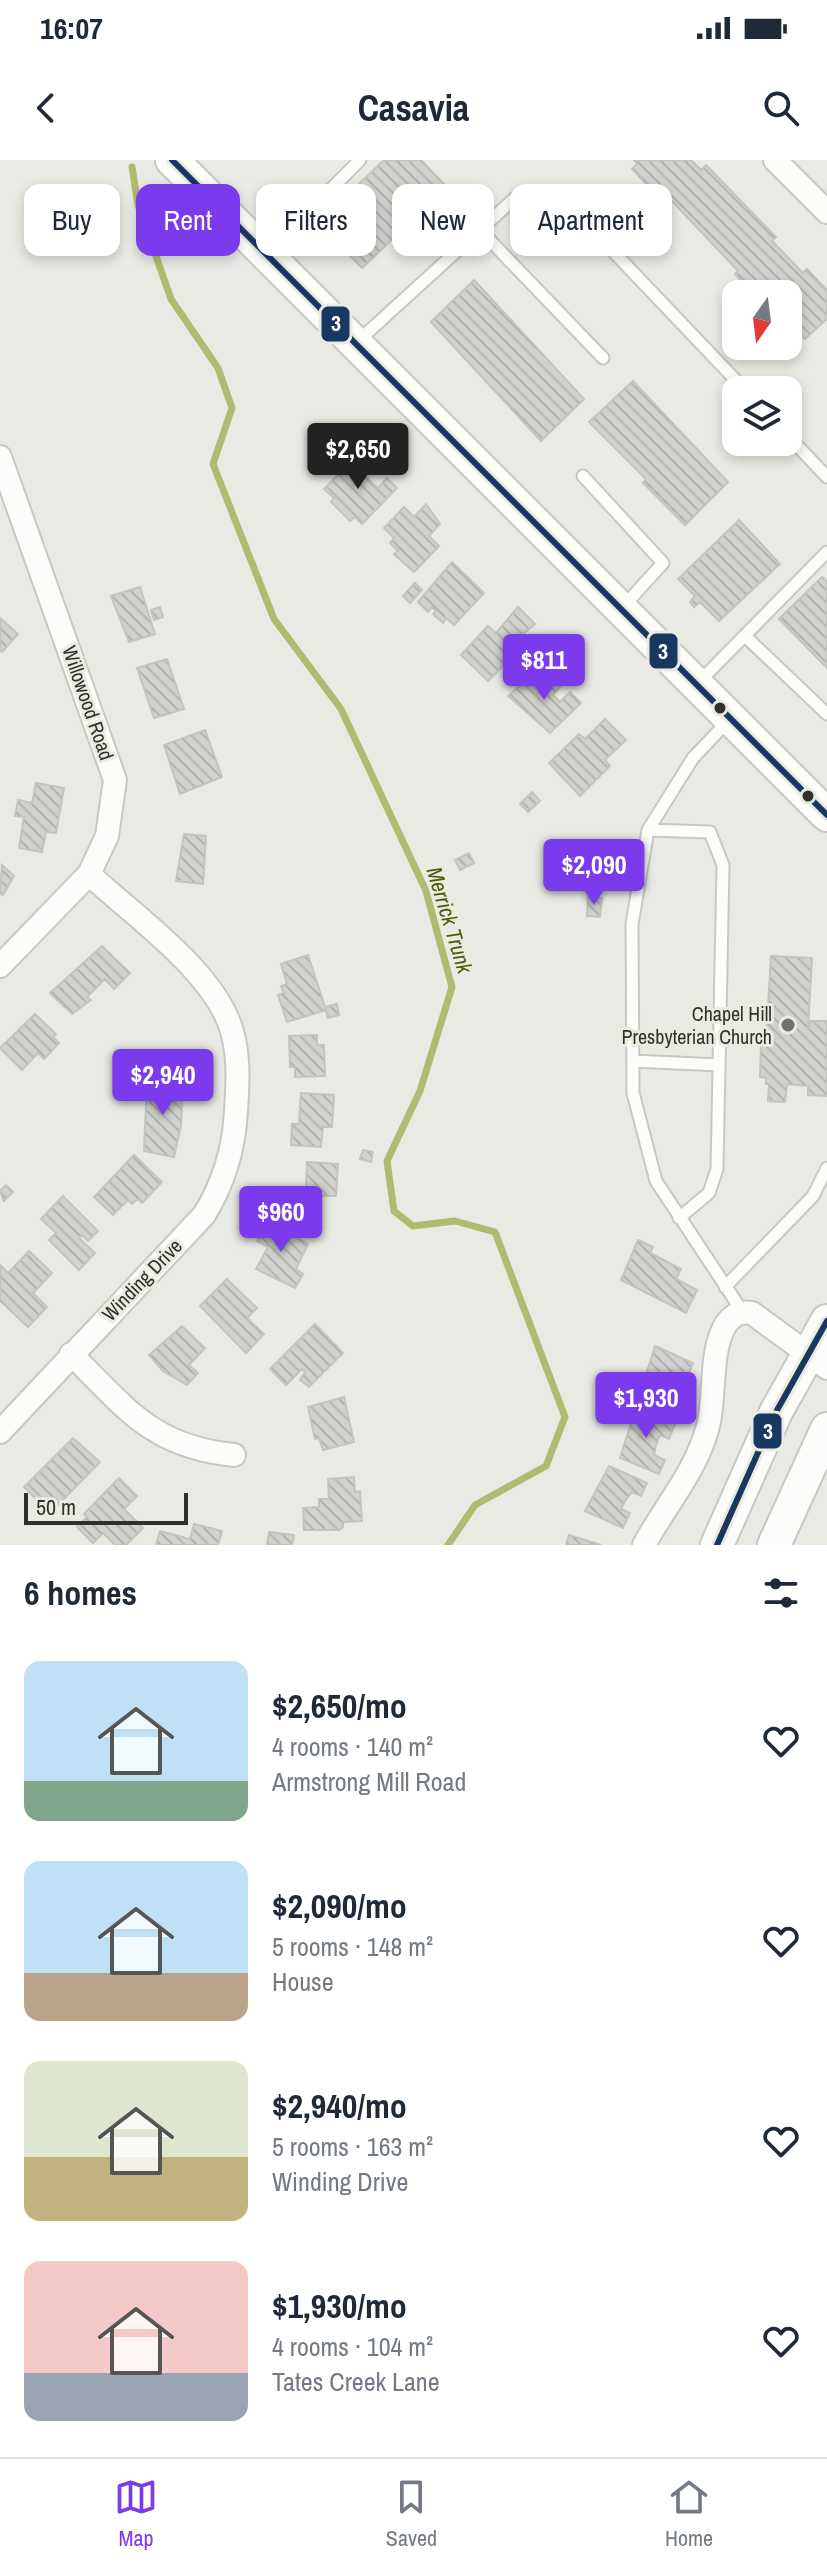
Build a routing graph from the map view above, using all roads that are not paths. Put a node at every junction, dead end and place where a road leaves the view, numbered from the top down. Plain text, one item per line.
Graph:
1 (172, 160) edge
2 (360, 160) edge
3 (775, 160) edge
4 (336, 184) edge
5 (827, 212) edge
6 (494, 217) edge
7 (256, 243) edge
8 (494, 245) edge
9 (269, 256) edge
10 (451, 256) edge
11 (356, 343) junction
12 (603, 358) dead end
13 (732, 376) edge
14 (802, 451) edge
15 (0, 457) edge
16 (583, 476) dead end
17 (827, 477) edge
18 (5, 492) edge
19 (827, 552) edge
20 (622, 609) junction
21 (745, 636) junction
22 (697, 684) junction
23 (827, 714) edge
24 (731, 718) junction
25 (827, 815) edge
26 (648, 830) junction
27 (89, 874) junction
28 (0, 966) edge
29 (633, 1061) junction
30 (719, 1065) junction
31 (827, 1168) edge
32 (679, 1218) junction
33 (725, 1287) junction
34 (742, 1311) junction
35 (827, 1321) edge
36 (71, 1354) junction
37 (817, 1361) edge
38 (827, 1429) edge
39 (0, 1432) edge
40 (234, 1455) dead end
41 (644, 1545) edge
42 (717, 1545) edge
43 (774, 1545) edge

1 - 7 main road
2 - 4 lane
3 - 5 street
6 - 13 lane
8 - 12 lane
9 - 11 main road
10 - 11 lane
11 - 20 main road
14 - 17 lane
15 - 18 street, Willowood Road
16 - 20 lane
18 - 27 street, Willowood Road
19 - 21 lane
20 - 22 main road
21 - 22 lane
21 - 23 lane
22 - 24 main road
24 - 25 main road
24 - 26 lane
26 - 29 lane
26 - 30 lane
27 - 28 street, Willowood Road
27 - 36 street, Winding Drive
29 - 30 lane
29 - 32 lane
30 - 32 lane
31 - 33 lane
32 - 33 lane
33 - 34 lane
34 - 37 street
34 - 41 street
35 - 37 main road
36 - 39 street, Winding Drive
36 - 40 street
37 - 42 main road
38 - 43 main road

